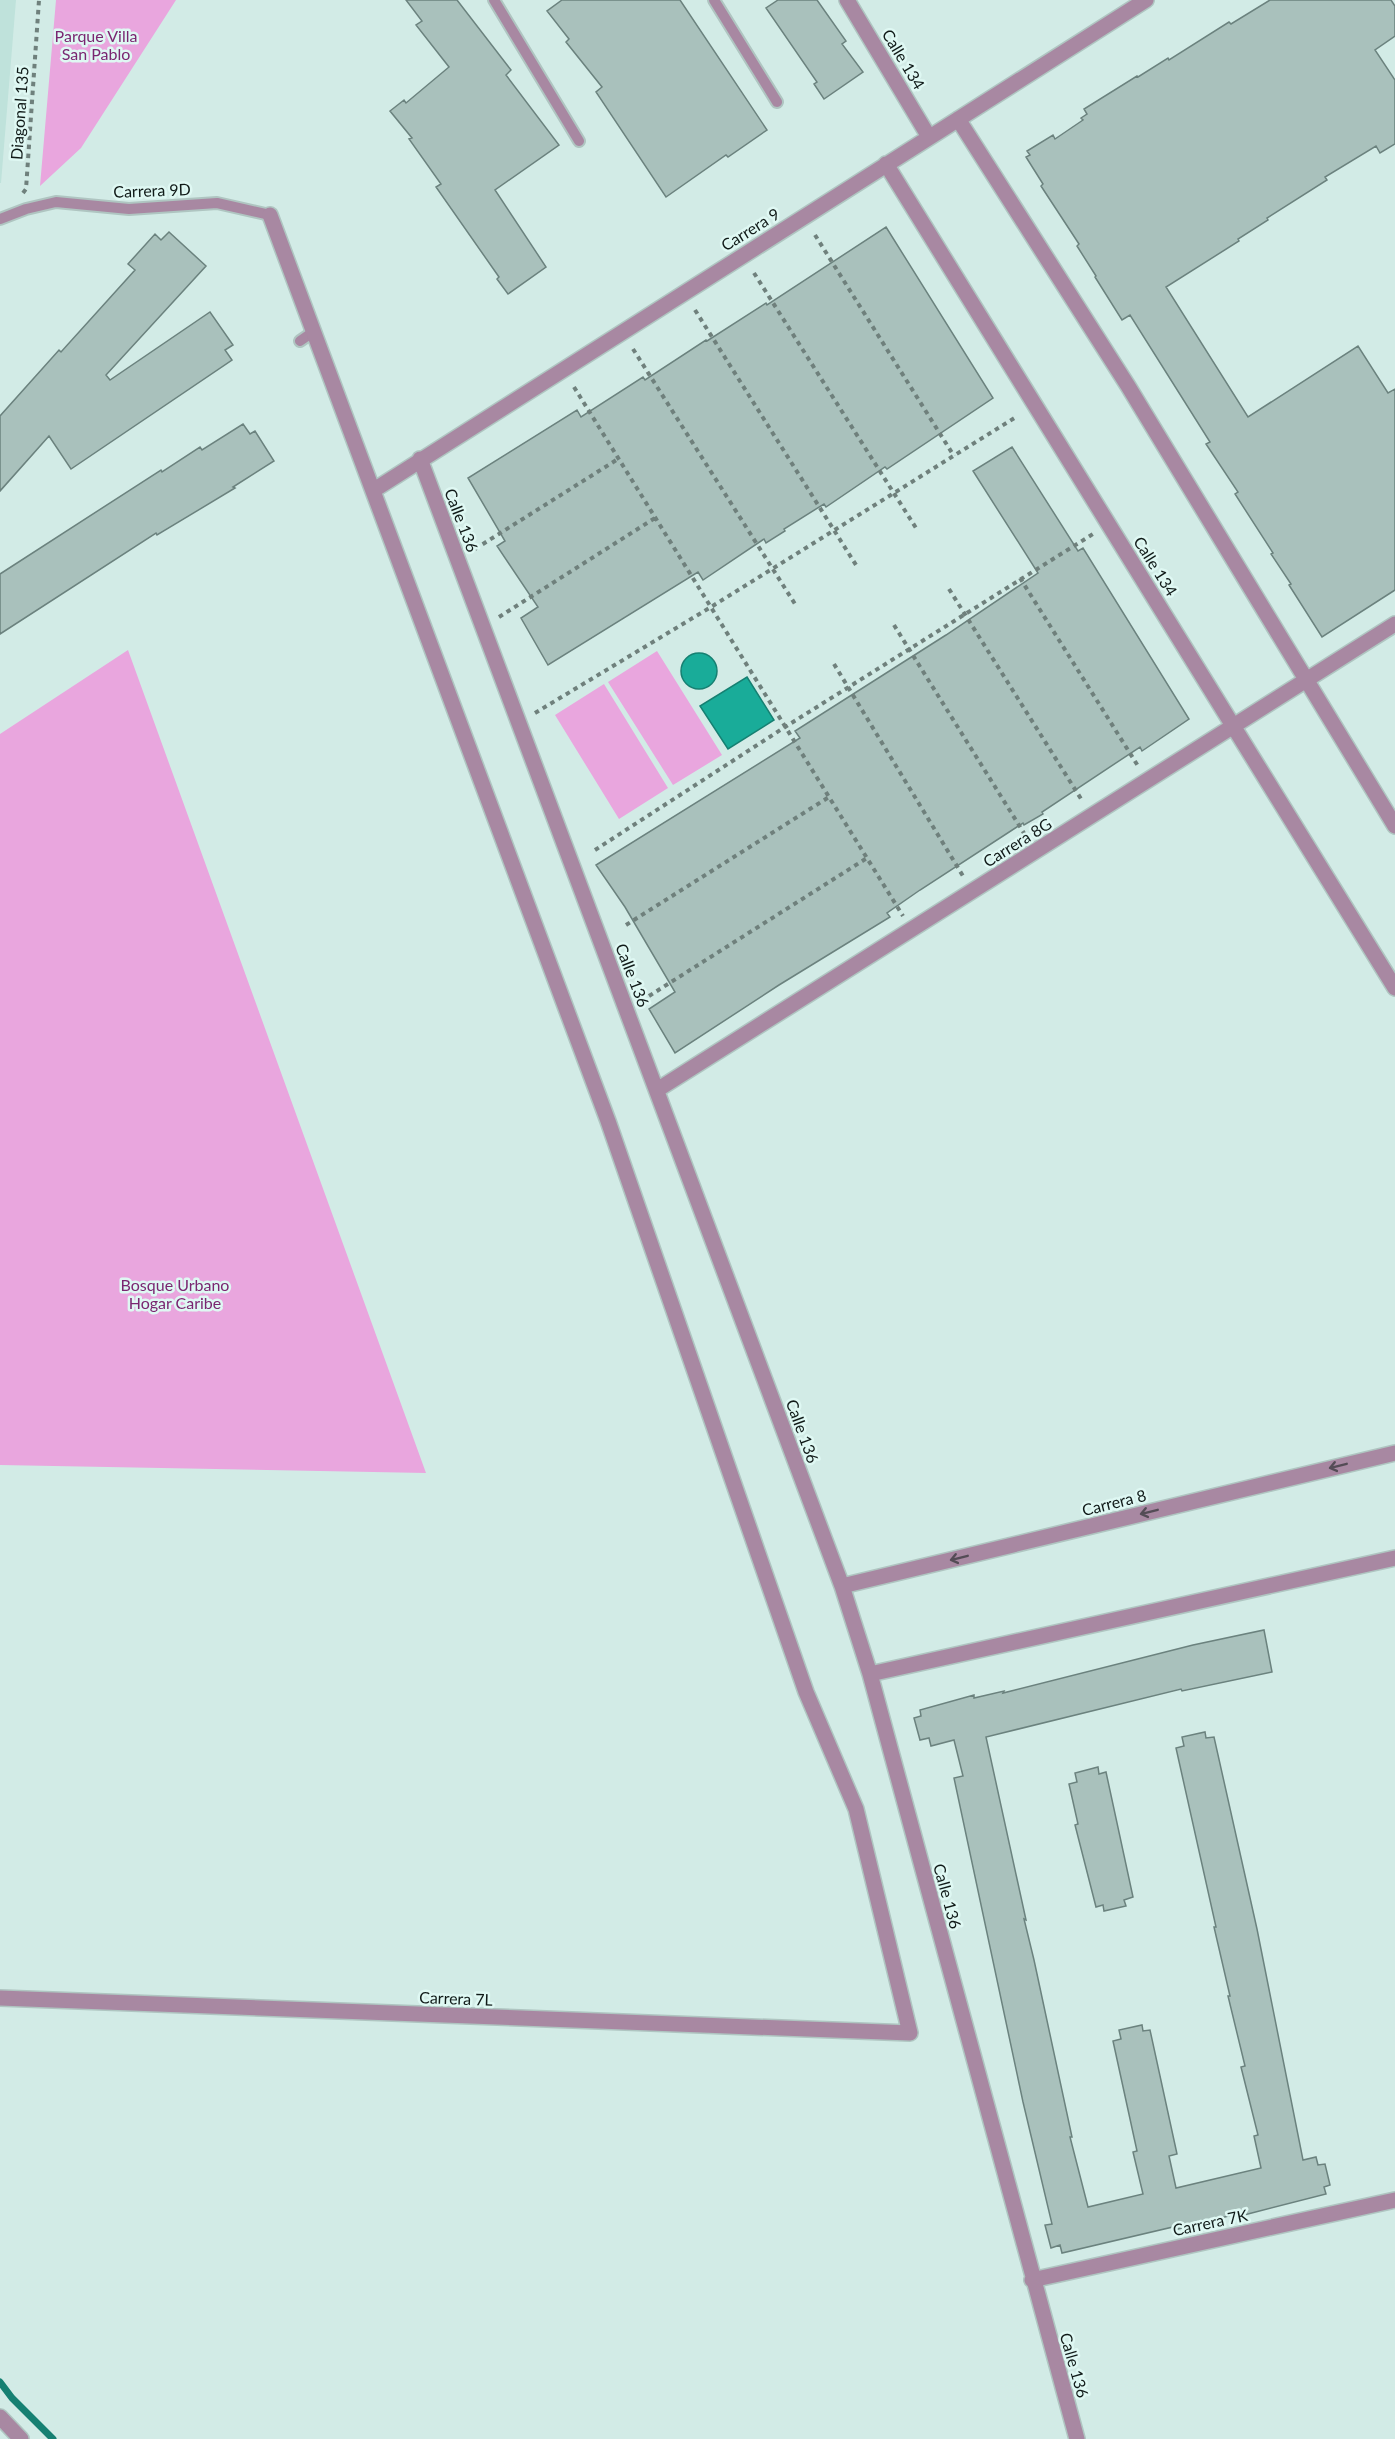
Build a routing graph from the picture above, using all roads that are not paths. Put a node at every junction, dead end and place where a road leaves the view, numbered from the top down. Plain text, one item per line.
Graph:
1 (494, 0) edge
2 (714, 0) edge
3 (847, 0) edge
4 (1146, 0) edge
5 (777, 102) dead end
6 (958, 119) junction
7 (929, 137) junction
8 (579, 141) dead end
9 (886, 164) junction
10 (270, 215) joint
11 (0, 219) edge
12 (313, 332) junction
13 (300, 341) dead end
14 (420, 459) junction
15 (374, 490) junction
16 (1395, 624) edge
17 (1306, 681) junction
18 (1234, 727) junction
19 (1395, 826) edge
20 (1395, 988) edge
21 (657, 1090) junction
22 (1395, 1453) edge
23 (1395, 1558) edge
24 (842, 1586) junction
25 (870, 1674) junction
26 (0, 1998) edge
27 (1395, 2200) edge
28 (1032, 2280) junction
29 (0, 2417) edge
30 (21, 2439) edge
31 (1077, 2439) edge

1 - 8 lane
2 - 5 lane
3 - 7 street, Calle 134
4 - 6 street, Carrera 9
6 - 7 street, Carrera 9
6 - 17 street
7 - 9 street, Carrera 9
9 - 14 street, Carrera 9
9 - 18 street, Calle 134
10 - 11 lane, Carrera 9D
10 - 12 street
12 - 13 lane
12 - 15 street
14 - 15 street, Carrera 9
14 - 21 street, Calle 136
15 - 26 street, Carrera 7L
16 - 17 street, Carrera 8G
17 - 18 street, Carrera 8G
17 - 19 street
18 - 20 street, Calle 134
18 - 21 street, Carrera 8G
21 - 24 street, Calle 136
22 -> 24 street, Carrera 8
23 - 25 street
24 - 25 street, Calle 136
25 - 28 street, Calle 136
27 - 28 street, Carrera 7K
28 - 31 street, Calle 136
29 - 30 street

